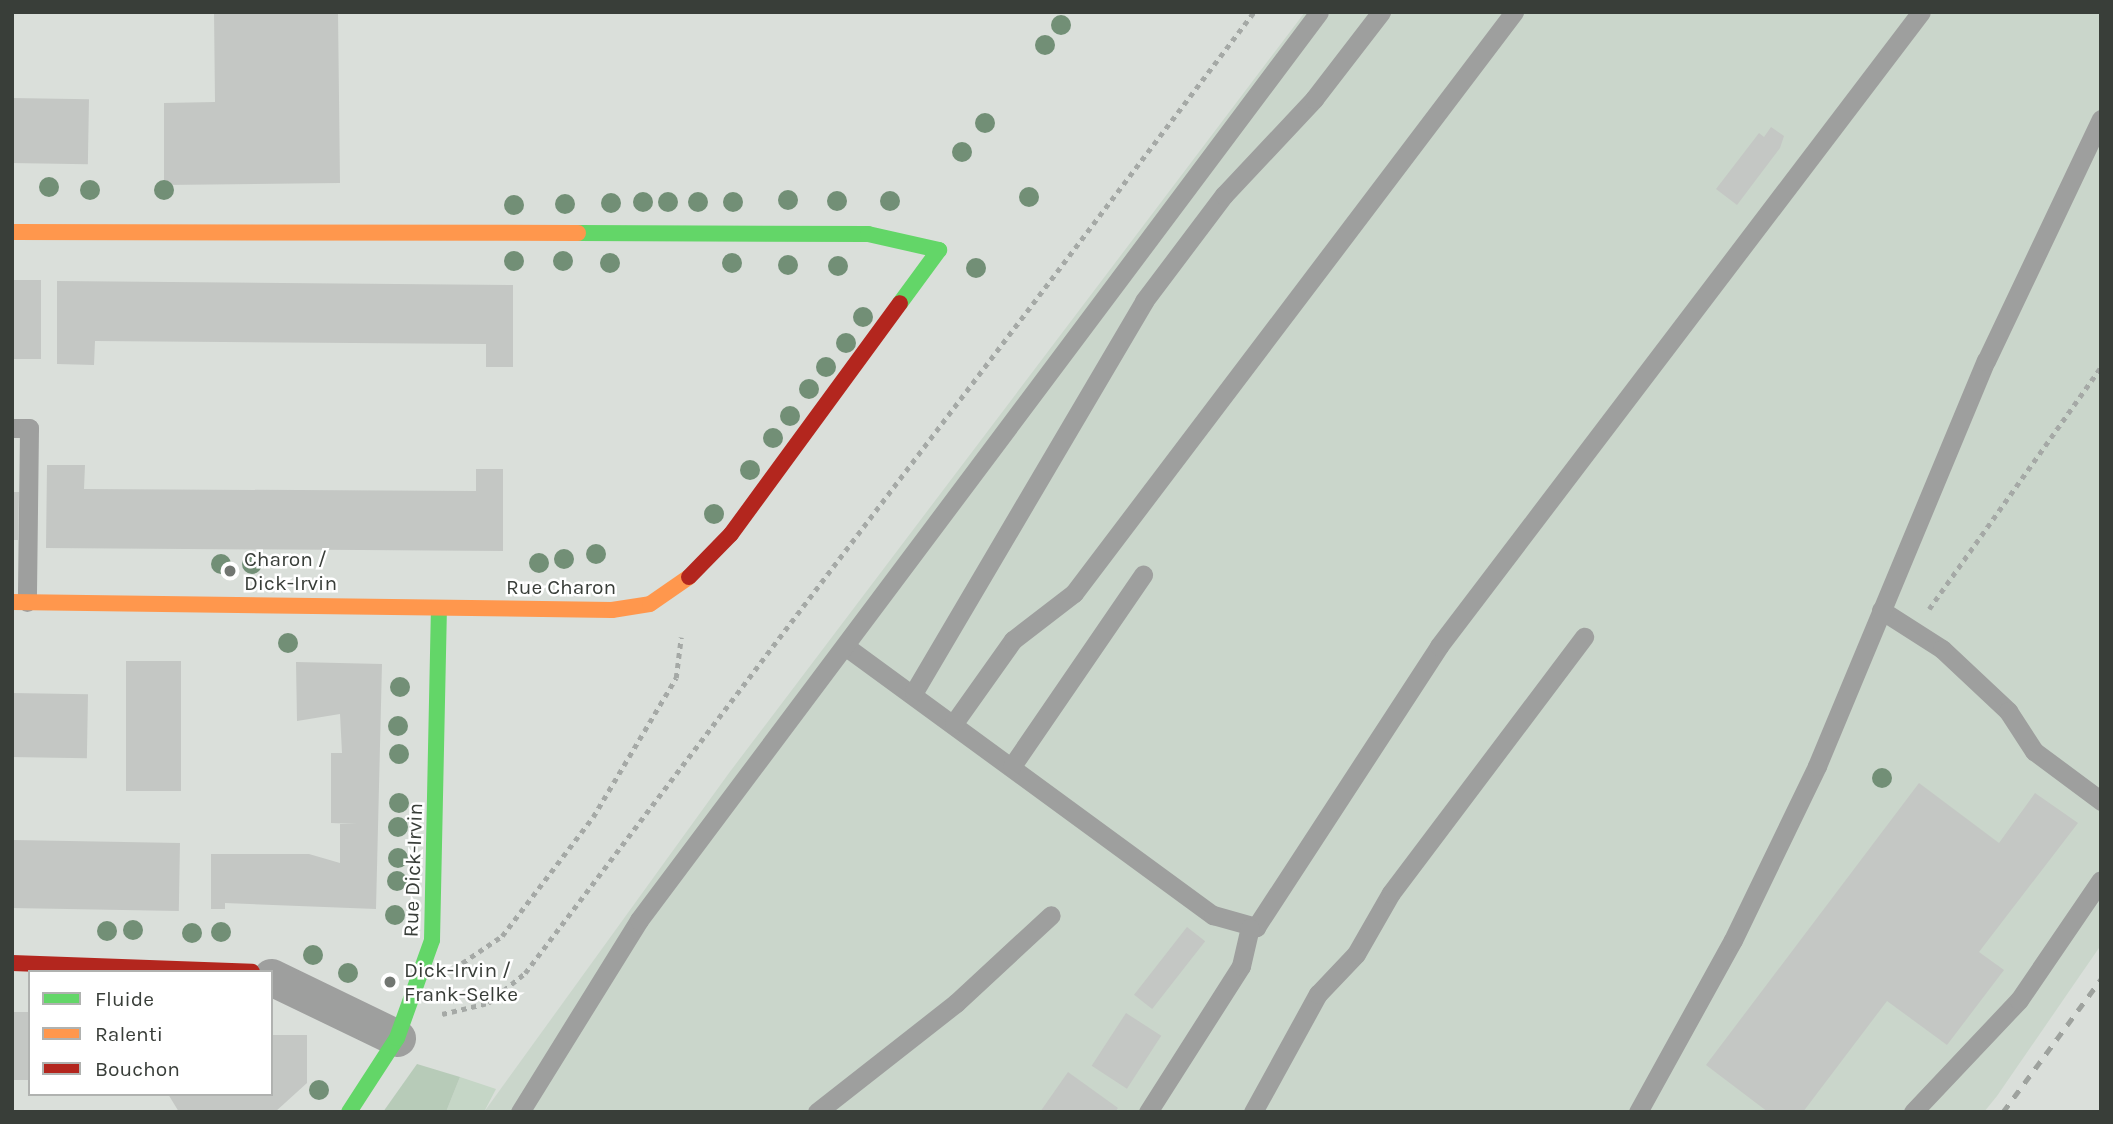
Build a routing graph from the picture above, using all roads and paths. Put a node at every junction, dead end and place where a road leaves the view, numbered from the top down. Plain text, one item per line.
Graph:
1 (1254, 12) edge
2 (1319, 12) edge
3 (1381, 12) edge
4 (1514, 12) edge
5 (1921, 12) edge
6 (2101, 119) edge
7 (12, 233) edge
8 (2101, 368) edge
9 (12, 428) edge
10 (1143, 575) dead end
11 (20, 602) edge
12 (439, 608) junction
13 (1881, 610) junction
14 (1916, 627) junction
15 (681, 637) dead end
16 (1584, 637) dead end
17 (845, 646) junction
18 (914, 692) junction
19 (954, 723) junction
20 (1013, 766) junction
21 (2101, 801) edge
22 (2101, 880) edge
23 (1051, 915) dead end
24 (1250, 928) junction
25 (12, 963) edge
26 (453, 969) dead end
27 (199, 970) edge
28 (273, 978) edge
29 (397, 1038) junction
30 (349, 1112) edge
31 (520, 1112) edge
32 (817, 1112) edge
33 (1148, 1112) edge
34 (1253, 1112) edge
35 (1638, 1112) edge
36 (1913, 1112) edge

1 - 29 path
2 - 17 lane
3 - 18 lane
4 - 19 lane
5 - 24 lane
6 - 13 lane
7 - 12 street, Rue Charon
8 - 14 path
9 - 11 lane
10 - 20 lane
11 - 12 street, Rue Charon
12 - 29 street, Rue Dick-Irvin
13 - 14 lane
13 - 35 lane
14 - 21 lane
15 - 26 path
16 - 34 lane
17 - 18 lane
17 - 31 lane
18 - 19 lane
19 - 20 lane
20 - 24 lane
22 - 36 lane
23 - 32 lane
24 - 33 lane
25 - 27 street
28 - 29 street
29 - 30 street, Rue Dick-Irvin

